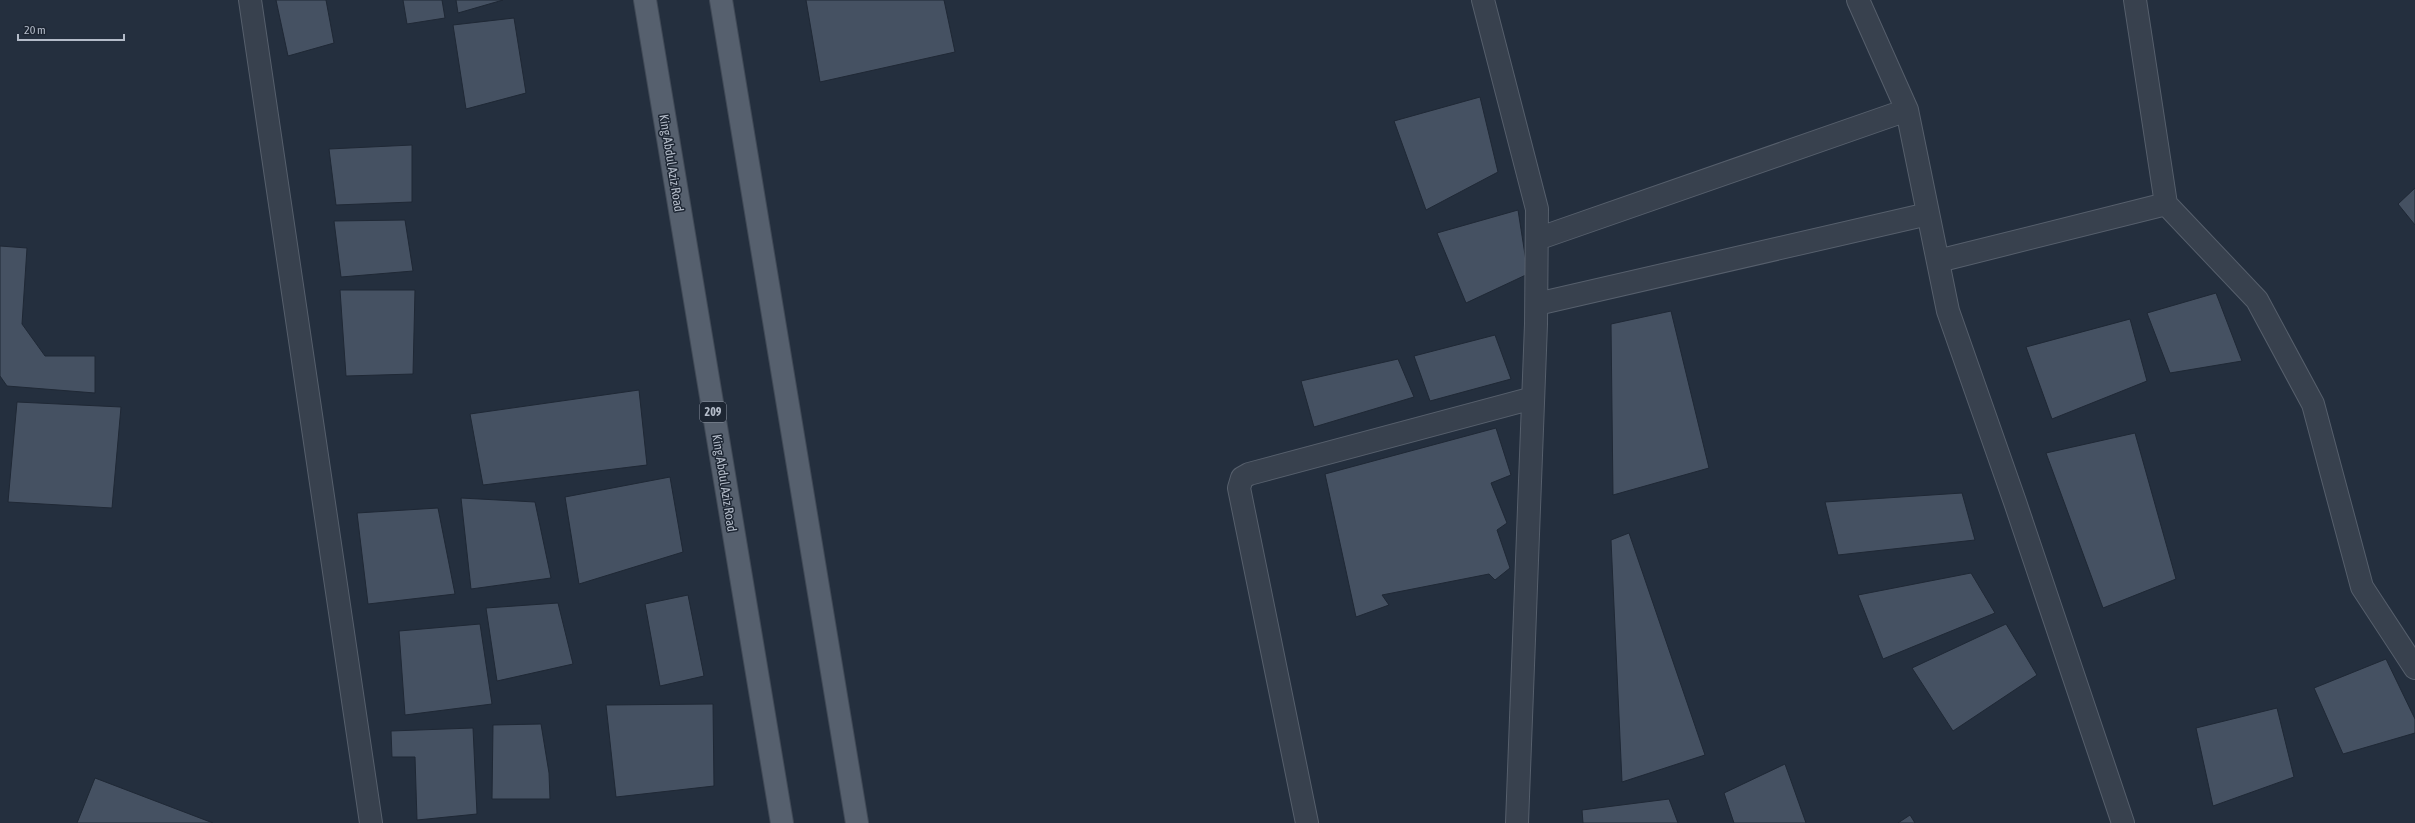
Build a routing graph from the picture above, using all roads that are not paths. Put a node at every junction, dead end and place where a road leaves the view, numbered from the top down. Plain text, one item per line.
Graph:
1 (250, 0) edge
2 (645, 0) edge
3 (721, 0) edge
4 (1483, 0) edge
5 (1858, 0) edge
6 (2135, 0) edge
7 (1907, 110) junction
8 (2166, 204) junction
9 (1928, 214) junction
10 (1537, 239) junction
11 (1938, 261) junction
12 (1537, 304) junction
13 (1533, 398) junction
14 (2415, 668) edge
15 (371, 823) edge
16 (782, 823) edge
17 (857, 823) edge
18 (1307, 823) edge
19 (1517, 823) edge
20 (2123, 823) edge

1 - 15 street
2 - 16 main road, King Abdul Aziz Road / 209
3 - 17 main road
4 - 10 street
5 - 7 street
6 - 8 street
7 - 9 street
7 - 10 street
8 - 11 street
8 - 14 street
9 - 11 street
9 - 12 street
10 - 12 street
11 - 20 street
12 - 13 street
13 - 18 street
13 - 19 street

